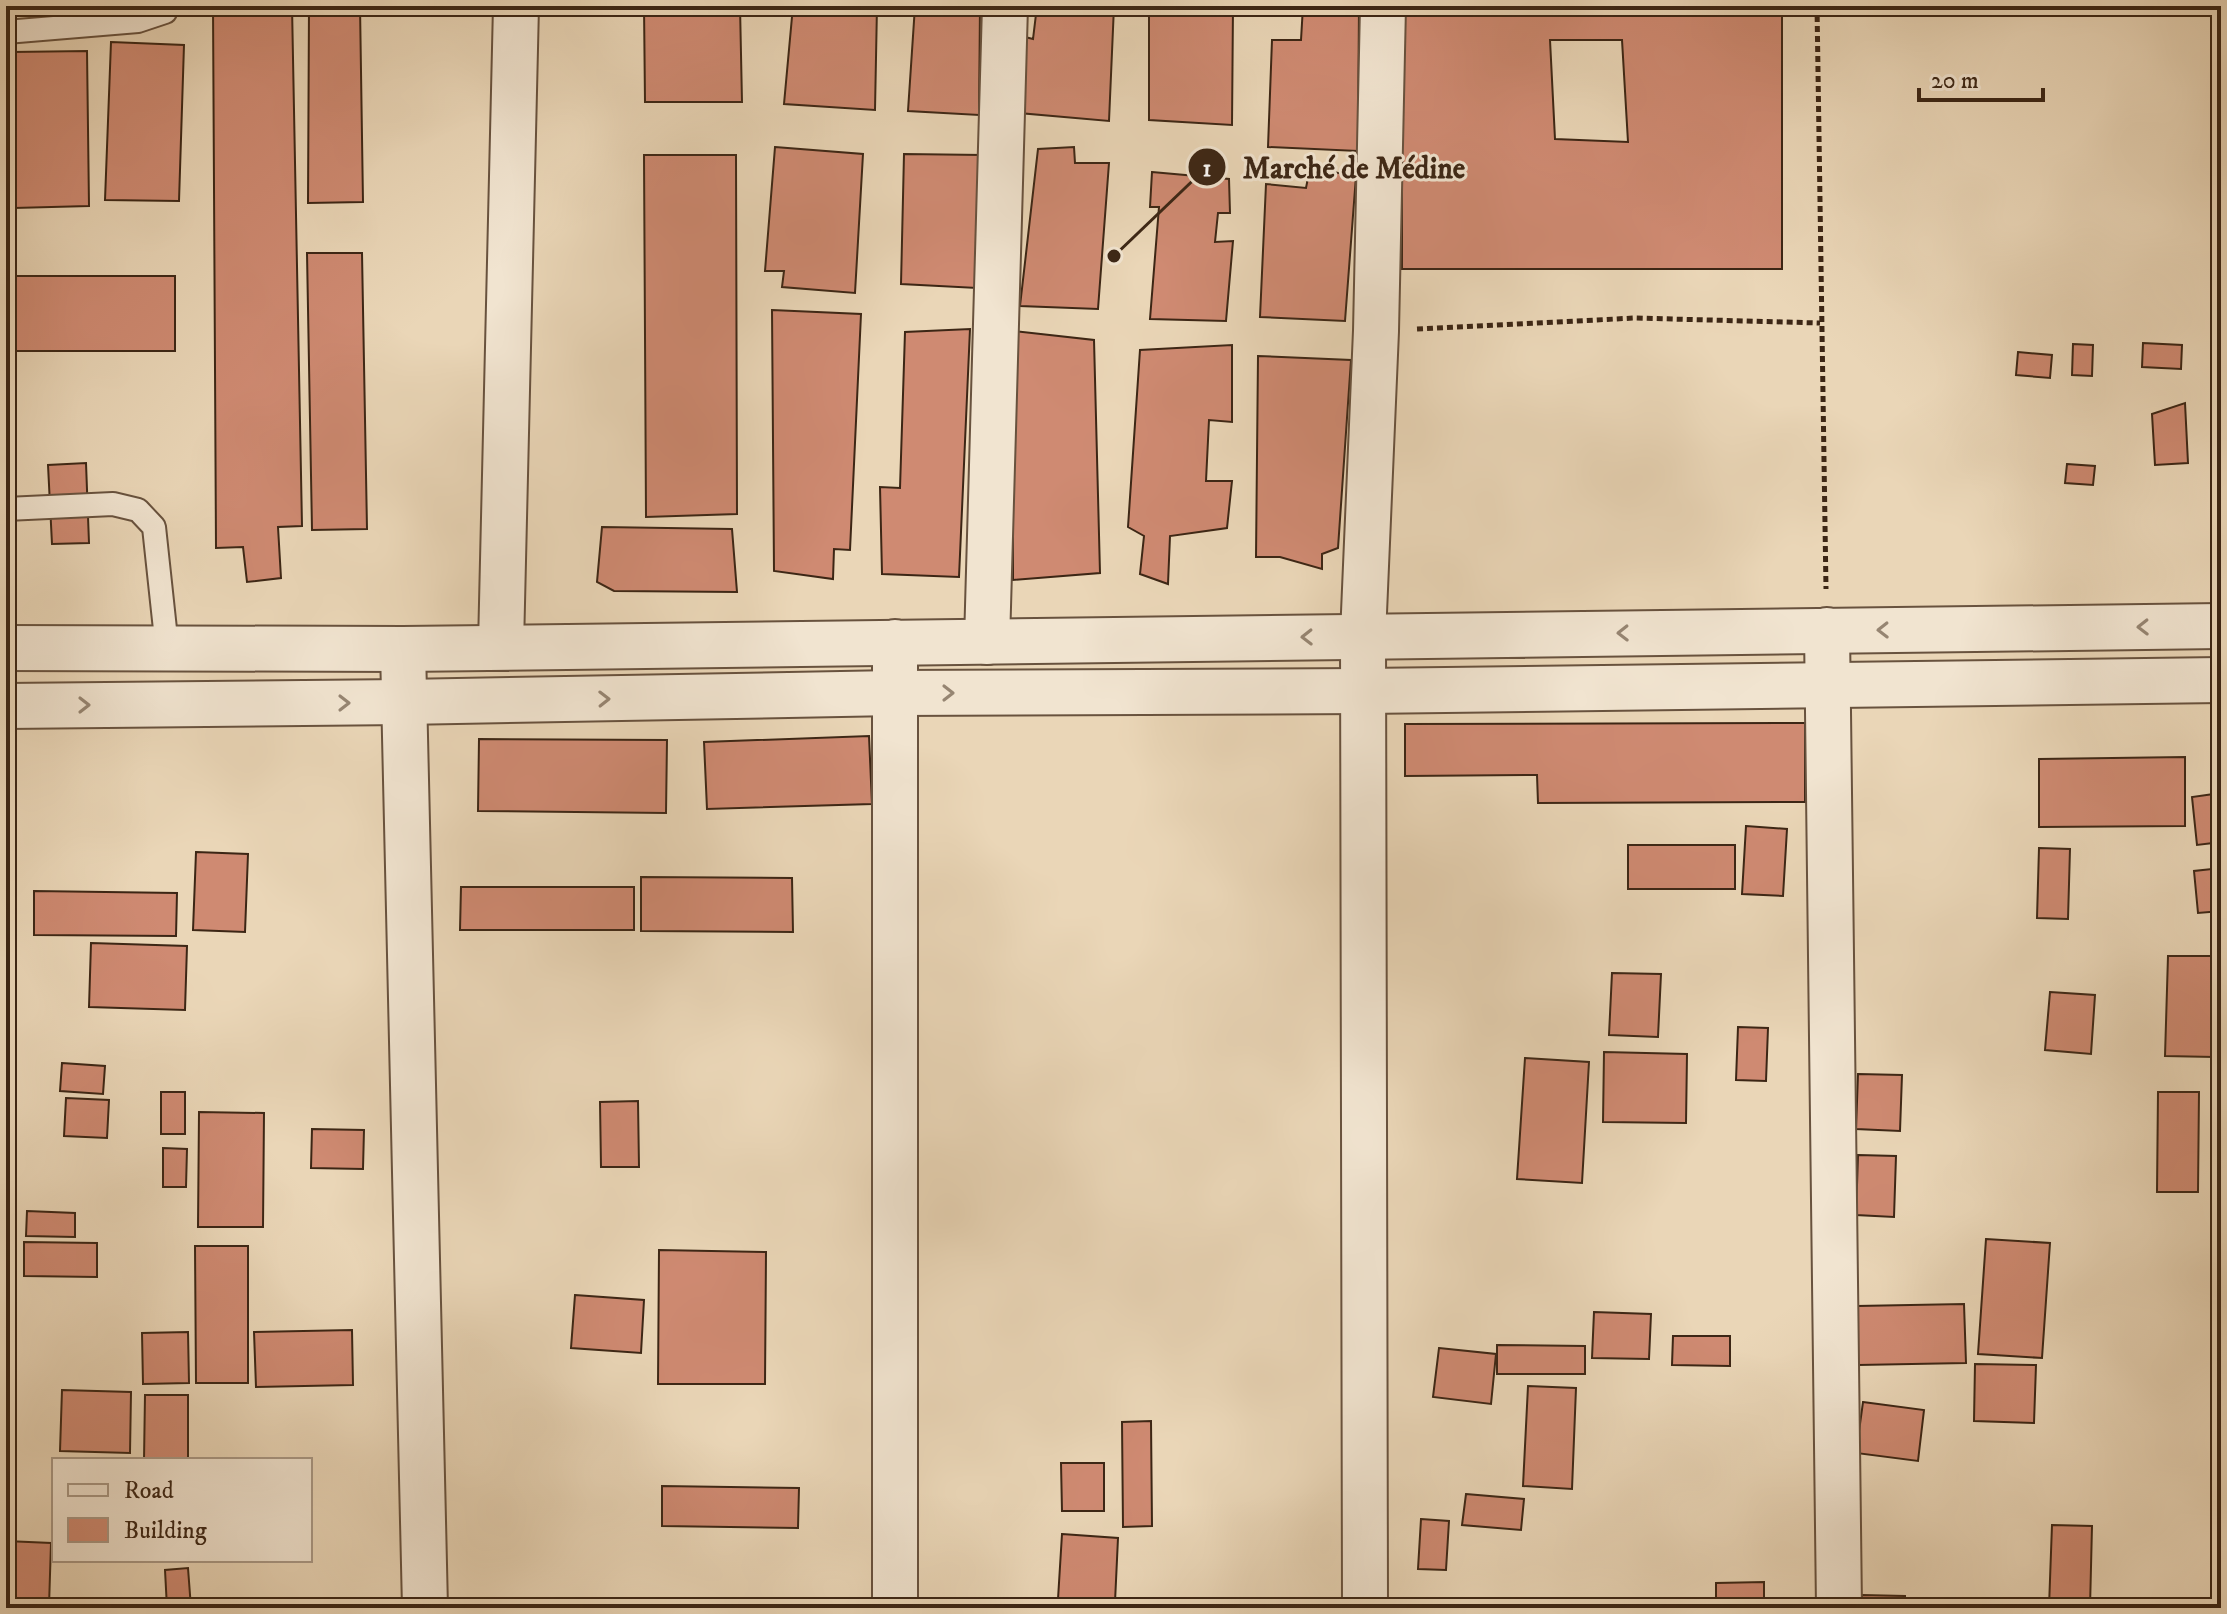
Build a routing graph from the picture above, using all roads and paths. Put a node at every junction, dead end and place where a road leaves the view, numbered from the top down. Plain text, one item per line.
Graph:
1 (166, 6) edge
2 (516, 6) edge
3 (1005, 6) edge
4 (1383, 6) edge
5 (1817, 6) edge
6 (6, 32) edge
7 (1820, 323) junction
8 (1376, 331) junction
9 (6, 509) edge
10 (2221, 626) edge
11 (1827, 630) junction
12 (1363, 636) junction
13 (895, 642) junction
14 (987, 642) junction
15 (501, 646) junction
16 (6, 648) edge
17 (167, 648) junction
18 (403, 649) junction
19 (2221, 680) edge
20 (1828, 684) junction
21 (1365, 691) junction
22 (894, 693) junction
23 (404, 702) junction
24 (6, 706) edge
25 (425, 1608) edge
26 (895, 1608) edge
27 (1365, 1608) edge
28 (1839, 1608) edge

1 - 6 lane
2 - 15 street
3 - 14 street
4 - 8 street
5 - 7 path
7 - 8 path
7 - 11 path
8 - 12 street
9 - 17 lane
10 -> 11 street
11 -> 12 street
11 - 20 street
12 -> 14 street
12 - 21 street
13 - 14 street
13 - 15 street
13 - 22 street
15 - 18 street
16 - 17 street
17 - 18 street
18 - 23 street
19 - 20 street
20 - 21 street
20 - 28 street
22 -> 21 street
21 - 27 street
23 -> 22 street
22 - 26 street
24 -> 23 street
23 - 25 street

